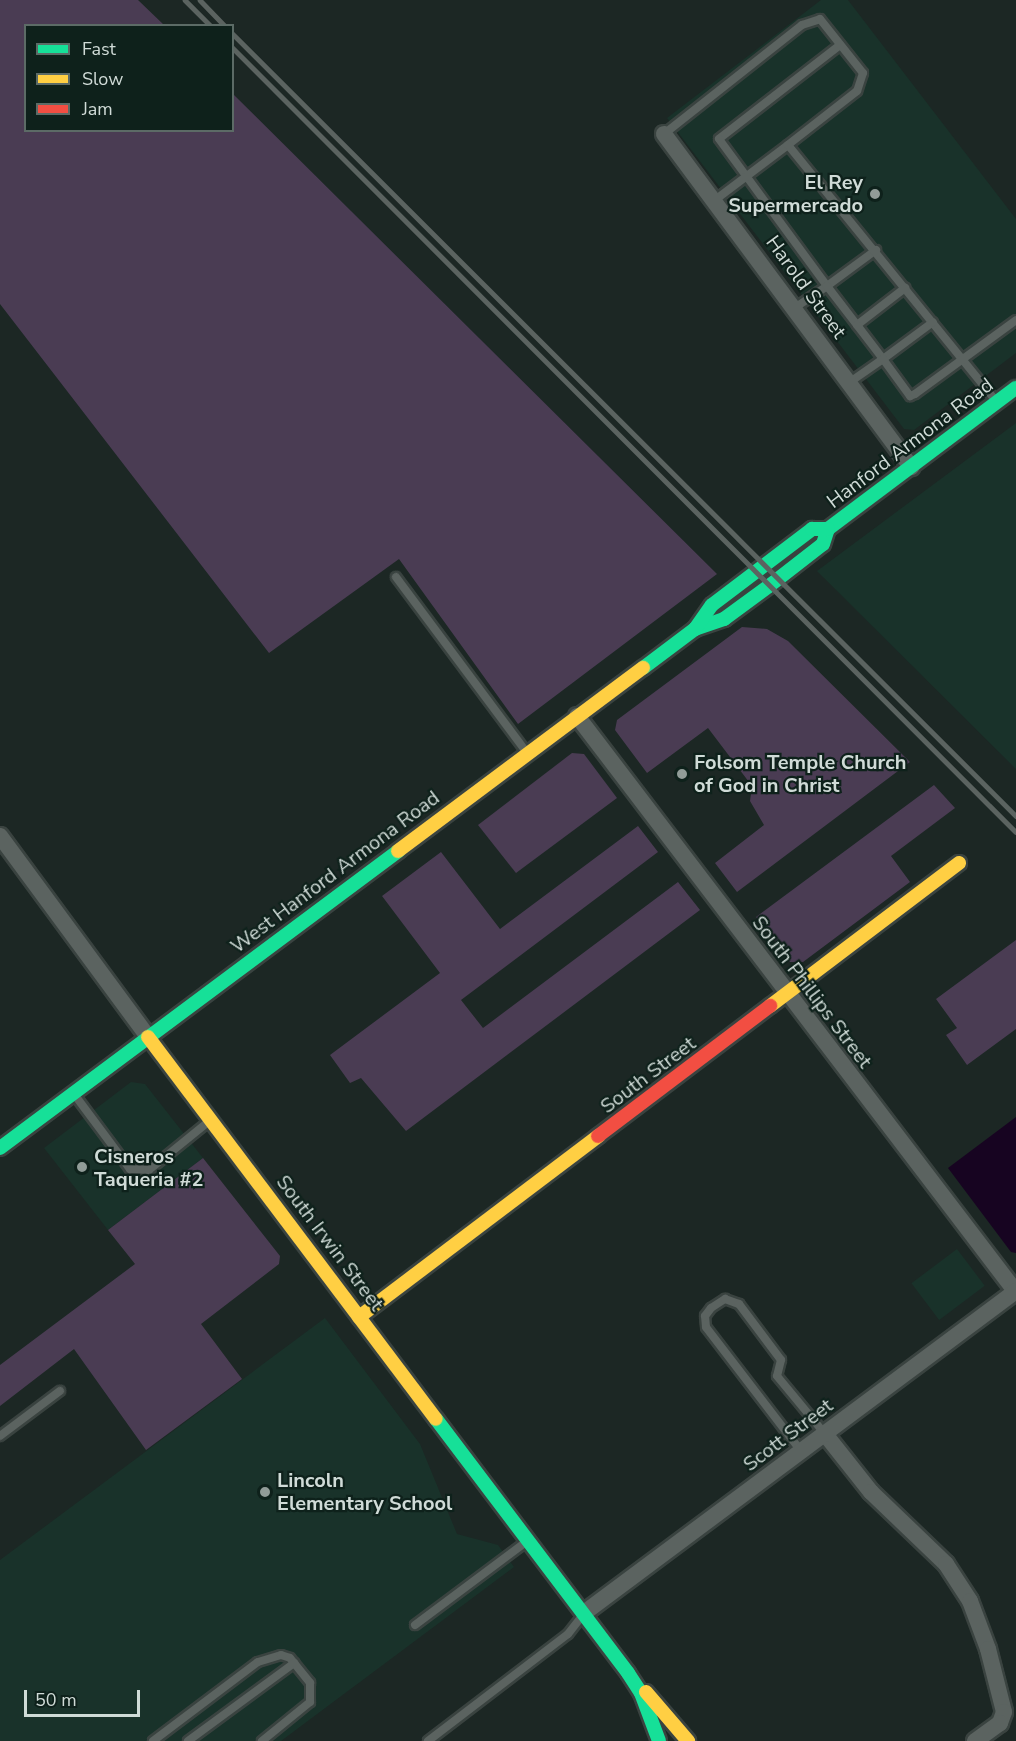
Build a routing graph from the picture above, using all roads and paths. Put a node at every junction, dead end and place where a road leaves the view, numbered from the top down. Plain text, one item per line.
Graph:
1 (840, 45) junction
2 (664, 134) joint
3 (788, 145) junction
4 (745, 177) junction
5 (715, 200) junction
6 (876, 250) junction
7 (827, 286) junction
8 (905, 288) junction
9 (796, 307) junction
10 (1016, 320) edge
11 (933, 322) junction
12 (857, 325) junction
13 (883, 359) junction
14 (963, 359) junction
15 (850, 382) junction
16 (1016, 388) edge
17 (997, 402) junction
18 (911, 467) junction
19 (828, 529) junction
20 (396, 577) dead end
21 (695, 629) junction
22 (577, 716) junction
23 (527, 753) junction
24 (0, 836) edge
25 (959, 863) dead end
26 (787, 994) junction
27 (148, 1037) junction
28 (73, 1093) junction
29 (210, 1120) junction
30 (0, 1148) edge
31 (1016, 1291) edge
32 (359, 1317) junction
33 (60, 1391) dead end
34 (825, 1434) junction
35 (0, 1437) edge
36 (801, 1451) junction
37 (529, 1540) junction
38 (584, 1613) junction
39 (415, 1625) dead end
40 (294, 1663) junction
41 (628, 1673) junction
42 (153, 1741) edge
43 (188, 1741) edge
44 (262, 1741) edge
45 (428, 1741) edge
46 (658, 1741) edge
47 (688, 1741) edge
48 (975, 1741) edge

1 - 2 lane
1 - 3 lane
1 - 4 lane
2 - 5 street, Harold Street
3 - 4 lane
3 - 6 lane
4 - 5 lane
4 - 7 lane
5 - 9 street, Harold Street
6 - 7 lane
6 - 8 lane
7 - 9 lane
7 - 12 lane
8 - 11 lane
8 - 12 lane
9 - 15 street, Harold Street
10 - 14 lane
11 - 13 lane
11 - 14 lane
12 - 13 lane
13 - 14 lane
13 - 15 lane
14 - 17 lane
15 - 18 street, Harold Street
16 - 17 street, Hanford Armona Road
17 - 18 street, Hanford Armona Road
18 - 19 street, Hanford Armona Road
19 - 21 street, Hanford Armona Road
19 - 21 street, Hanford Armona Road
20 - 23 lane
21 - 22 street, West Hanford Armona Road
22 - 23 street, West Hanford Armona Road
22 - 26 street, South Phillips Street
23 - 27 street, West Hanford Armona Road
24 - 27 street, South Irwin Street
25 - 26 street, South Street
26 - 31 street, South Phillips Street
26 - 32 street, South Street
27 - 28 street, West Hanford Armona Road
27 - 29 street, South Irwin Street
28 - 29 lane
28 - 30 street, West Hanford Armona Road
29 - 32 street, South Irwin Street
31 - 34 street, Scott Street
32 - 37 street, South Irwin Street
33 - 35 lane
34 - 36 street, Scott Street
34 - 36 lane
34 - 48 street
36 - 38 street, Scott Street
37 - 38 street, South Irwin Street
37 - 39 lane
38 - 41 street, South Irwin Street
38 - 45 lane
40 - 42 lane
40 - 43 lane
40 - 44 lane
41 - 46 street
41 - 47 street

